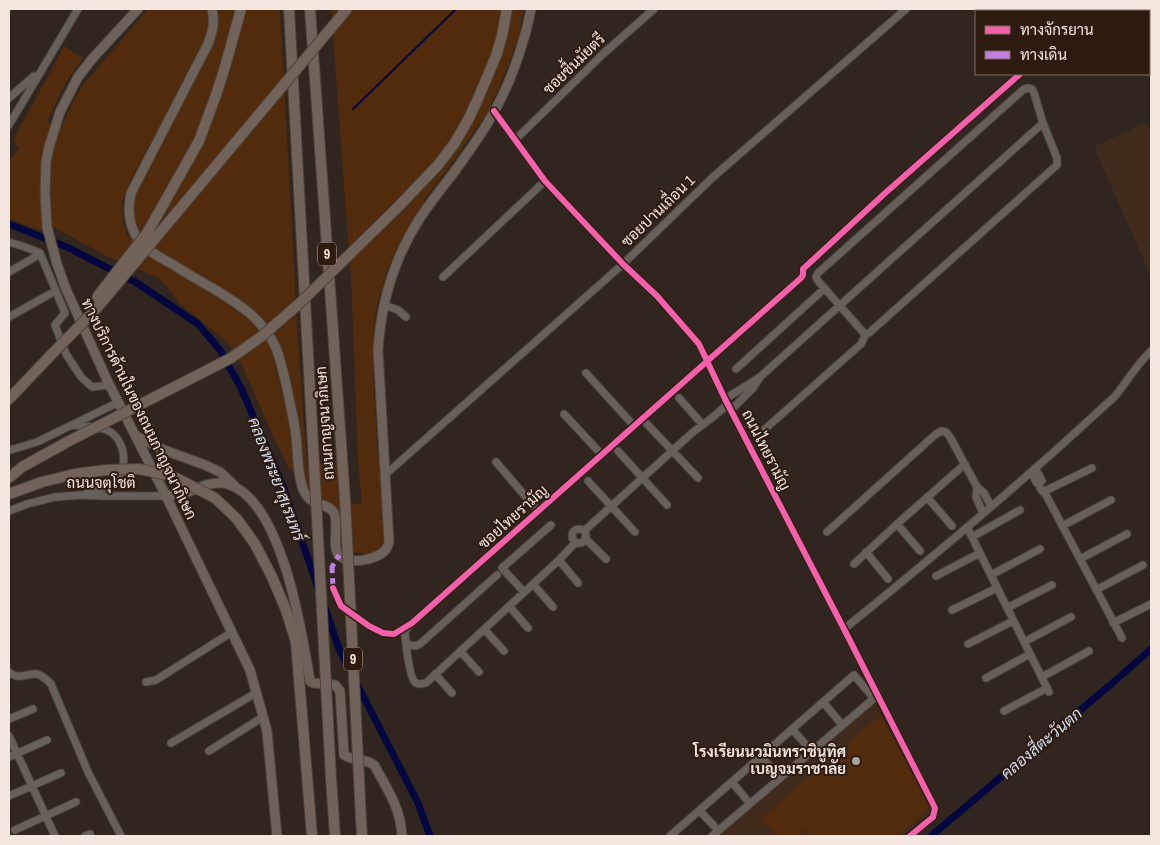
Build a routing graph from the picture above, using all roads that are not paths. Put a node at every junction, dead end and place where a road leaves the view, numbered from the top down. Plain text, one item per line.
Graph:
1 (74, 9) edge
2 (78, 9) edge
3 (138, 9) edge
4 (212, 9) edge
5 (241, 9) edge
6 (289, 9) edge
7 (310, 9) edge
8 (347, 9) edge
9 (507, 9) edge
10 (531, 9) edge
11 (654, 9) edge
12 (906, 9) edge
13 (1019, 75) edge
14 (35, 78) junction
15 (9, 98) edge
16 (494, 111) junction
17 (1043, 123) junction
18 (9, 125) edge
19 (515, 140) junction
20 (545, 181) junction
21 (9, 242) edge
22 (35, 257) dead end
23 (623, 264) junction
24 (9, 272) edge
25 (443, 277) dead end
26 (824, 289) junction
27 (50, 294) dead end
28 (384, 305) junction
29 (840, 306) junction
30 (9, 317) edge
31 (406, 317) dead end
32 (866, 334) junction
33 (1151, 351) edge
34 (50, 356) junction
35 (707, 362) junction
36 (736, 369) dead end
37 (586, 373) dead end
38 (760, 377) junction
39 (108, 382) junction
40 (679, 398) dead end
41 (9, 400) edge
42 (119, 402) junction
43 (729, 406) junction
44 (564, 414) dead end
45 (647, 424) dead end
46 (74, 425) junction
47 (703, 425) junction
48 (634, 426) junction
49 (765, 429) dead end
50 (136, 436) junction
51 (9, 450) edge
52 (672, 450) junction
53 (618, 451) dead end
54 (602, 455) junction
55 (496, 462) dead end
56 (965, 464) junction
57 (1092, 468) dead end
58 (1033, 470) junction
59 (386, 474) junction
60 (9, 478) edge
61 (642, 478) junction
62 (698, 478) dead end
63 (588, 481) dead end
64 (235, 487) junction
65 (977, 487) junction
66 (1043, 488) junction
67 (9, 494) edge
68 (82, 495) junction
69 (166, 496) junction
70 (927, 497) junction
71 (1111, 500) dead end
72 (667, 505) dead end
73 (612, 506) junction
74 (991, 506) junction
75 (1020, 510) dead end
76 (9, 511) edge
77 (538, 511) junction
78 (983, 513) junction
79 (897, 524) junction
80 (551, 525) dead end
81 (952, 526) dead end
82 (1062, 526) junction
83 (967, 527) junction
84 (636, 532) dead end
85 (827, 532) dead end
86 (584, 534) junction
87 (1127, 534) dead end
88 (972, 537) junction
89 (576, 542) junction
90 (1040, 549) dead end
91 (920, 551) dead end
92 (866, 552) junction
93 (980, 553) junction
94 (606, 559) dead end
95 (1080, 559) junction
96 (559, 560) junction
97 (854, 564) dead end
98 (1143, 565) dead end
99 (497, 575) dead end
100 (991, 575) junction
101 (936, 576) dead end
102 (888, 579) dead end
103 (578, 583) dead end
104 (533, 584) junction
105 (1052, 585) dead end
106 (333, 588) dead end
107 (997, 588) junction
108 (1096, 590) junction
109 (524, 592) junction
110 (1151, 604) edge
111 (509, 606) junction
112 (553, 607) dead end
113 (1007, 608) junction
114 (952, 610) dead end
115 (1071, 618) dead end
116 (1013, 621) junction
117 (1113, 623) junction
118 (409, 625) junction
119 (528, 628) dead end
120 (844, 628) junction
121 (484, 629) junction
122 (232, 632) junction
123 (1122, 638) dead end
124 (1024, 642) junction
125 (406, 644) junction
126 (968, 644) dead end
127 (460, 651) junction
128 (504, 651) dead end
129 (1089, 651) dead end
130 (1030, 654) junction
131 (9, 672) edge
132 (479, 672) dead end
133 (435, 674) junction
134 (20, 677) junction
135 (1042, 677) junction
136 (986, 678) dead end
137 (9, 682) edge
138 (146, 682) dead end
139 (256, 693) junction
140 (452, 693) dead end
141 (874, 695) junction
142 (823, 702) junction
143 (33, 709) dead end
144 (1004, 711) dead end
145 (263, 717) junction
146 (9, 719) edge
147 (839, 721) dead end
148 (792, 729) junction
149 (9, 736) edge
150 (47, 740) dead end
151 (171, 743) dead end
152 (808, 747) dead end
153 (208, 751) dead end
154 (17, 753) junction
155 (9, 757) edge
156 (761, 757) junction
157 (61, 772) dead end
158 (777, 774) dead end
159 (732, 782) junction
160 (32, 785) junction
161 (9, 796) edge
162 (746, 799) dead end
163 (76, 802) dead end
164 (700, 811) junction
165 (46, 816) junction
166 (714, 826) dead end
167 (15, 830) dead end
168 (55, 836) edge
169 (122, 836) edge
170 (277, 836) edge
171 (312, 836) edge
172 (335, 836) edge
173 (362, 836) edge
174 (402, 836) edge
175 (672, 836) edge
176 (712, 836) edge
177 (910, 836) edge

1 - 14 street
2 - 14 street
3 - 39 main road, ทางบริการด้านในของถนนกาญจนาภิเษก
4 - 59 main road
5 - 34 highway, bridge
6 - 172 highway, ถนนกาญจนาภิเษก / 9, bridge
7 - 173 highway, ถนนกาญจนาภิเษก / 9, bridge
8 - 34 highway, bridge
9 - 60 highway, bridge
10 - 16 main road
11 - 19 street, ซอยชื้นมัยตรี
12 - 23 street, ซอยปานเถื่อน 1
13 - 35 street, ซอยไทยรามัญ
14 - 15 street
14 - 18 street
16 - 19 street, ถนนไทยรามัญ
16 - 28 main road
17 - 26 street
17 - 29 street
17 - 32 street
19 - 20 street, ถนนไทยรามัญ
20 - 23 street, ถนนไทยรามัญ
20 - 25 street
21 - 39 street
22 - 24 street
23 - 35 street, ถนนไทยรามัญ
23 - 59 street, ซอยปานเถื่อน 1
26 - 29 street
26 - 36 street
27 - 30 street
28 - 31 street
28 - 59 main road
29 - 32 street
29 - 38 street
32 - 49 street
33 - 58 street
34 - 41 highway
35 - 43 street, ถนนไทยรามัญ
35 - 48 street, ซอยไทยรามัญ
37 - 48 street
38 - 43 street
38 - 43 street
39 - 42 main road, ทางบริการด้านในของถนนกาญจนาภิเษก
40 - 47 street
42 - 46 street
42 - 50 main road, ทางบริการด้านในของถนนกาญจนาภิเษก
43 - 47 street
43 - 120 street, ถนนไทยรามัญ
44 - 54 street
45 - 52 street
46 - 51 street
46 - 68 street
47 - 52 street
48 - 54 street, ซอยไทยรามัญ
50 - 64 main road
50 - 69 main road, ทางบริการด้านในของถนนกาญจนาภิเษก
52 - 61 street
52 - 62 street
53 - 61 street
54 - 77 street, ซอยไทยรามัญ
55 - 77 street
56 - 65 street
56 - 70 street
56 - 85 street
57 - 66 street
58 - 66 street
58 - 74 street
61 - 72 street
61 - 73 street
63 - 73 street
64 - 69 main road
64 - 174 main road
65 - 74 street
65 - 78 street
66 - 82 street
67 - 171 highway, bridge
68 - 69 street, ถนนจตุโชติ
68 - 76 street, ถนนจตุโชติ
69 - 122 main road, ทางบริการด้านในของถนนกาญจนาภิเษก
70 - 79 street
70 - 81 street
71 - 82 street
73 - 84 street
73 - 86 street
74 - 78 street
75 - 88 street
77 - 118 street, ซอยไทยรามัญ
78 - 83 street
79 - 91 street
79 - 92 street
80 - 109 street
82 - 95 street
83 - 88 street
83 - 120 street
86 - 89 street
86 - 89 street
86 - 94 street
87 - 95 street
88 - 93 street
89 - 96 street
90 - 100 street
92 - 97 street
92 - 102 street
93 - 100 street
93 - 101 street
95 - 108 street
96 - 103 street
96 - 104 street
98 - 108 street
99 - 125 street
100 - 107 street
104 - 109 street
104 - 112 street
105 - 113 street
106 - 118 street, ซอยไทยรามัญ
107 - 113 street
107 - 114 street
108 - 117 street
109 - 111 street
110 - 117 street
111 - 119 street
111 - 121 street
113 - 116 street
115 - 124 street
116 - 124 street
116 - 126 street
117 - 123 street
118 - 125 street
120 - 141 street, ถนนไทยรามัญ
121 - 127 street
121 - 128 street
122 - 138 street
122 - 139 main road, ทางบริการด้านในของถนนกาญจนาภิเษก
124 - 130 street
125 - 133 street
127 - 132 street
127 - 133 street
129 - 135 street
130 - 135 street
130 - 136 street
131 - 134 street
133 - 140 street
134 - 137 street
134 - 169 street
135 - 144 street
139 - 145 main road, ทางบริการด้านในของถนนกาญจนาภิเษก
139 - 151 street
141 - 142 street
141 - 176 street
141 - 177 street, ถนนไทยรามัญ
142 - 147 street
142 - 148 street
143 - 146 street
145 - 153 street
145 - 170 main road, ทางบริการด้านในของถนนกาญจนาภิเษก
148 - 152 street
148 - 156 street
149 - 154 street
150 - 154 street
154 - 155 street
154 - 160 street
156 - 158 street
156 - 159 street
157 - 160 street
159 - 162 street
159 - 164 street
160 - 161 street
160 - 165 street
163 - 165 street
164 - 166 street
164 - 175 street
165 - 167 street
165 - 168 street

